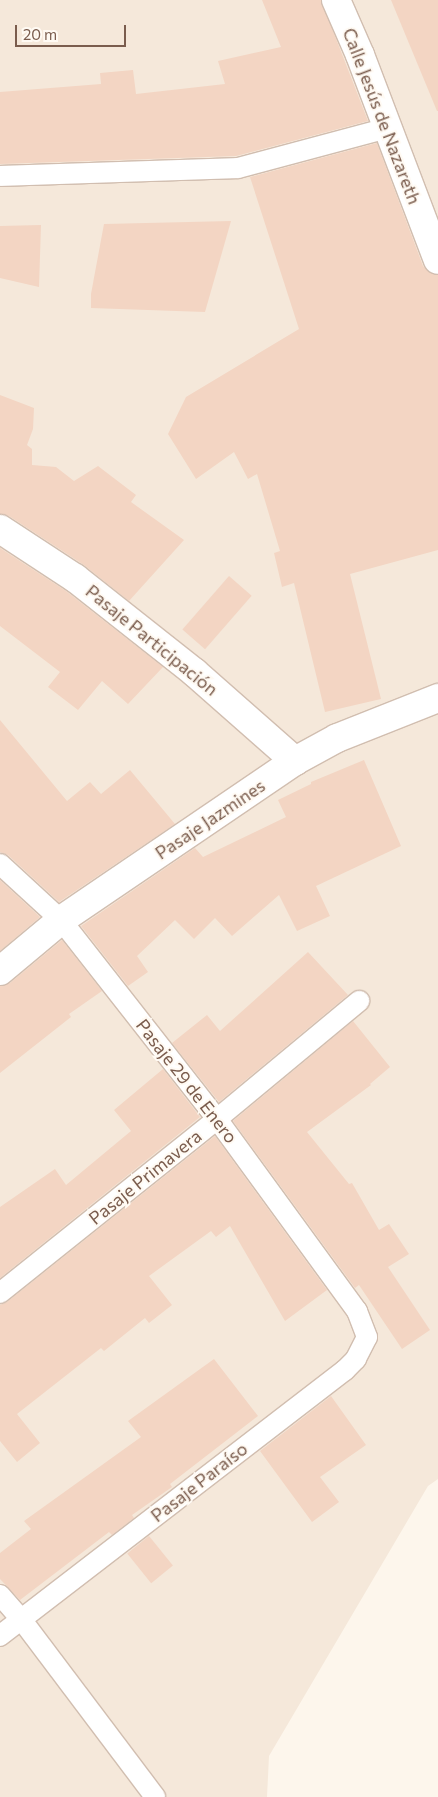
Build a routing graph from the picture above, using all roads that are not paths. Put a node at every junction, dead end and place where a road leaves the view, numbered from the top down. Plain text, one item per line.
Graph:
1 (336, 0) edge
2 (387, 128) junction
3 (0, 176) edge
4 (438, 260) edge
5 (0, 529) edge
6 (438, 698) edge
7 (295, 761) junction
8 (0, 864) edge
9 (61, 920) junction
10 (0, 971) edge
11 (359, 1001) dead end
12 (217, 1119) junction
13 (0, 1293) edge
14 (357, 1311) joint
15 (0, 1595) edge
16 (21, 1619) junction
17 (0, 1636) edge
18 (155, 1797) edge

1 - 2 street, Calle Jesús de Nazareth
2 - 3 lane
2 - 4 street, Calle Jesús de Nazareth
5 - 7 street, Pasaje Participación
6 - 7 street, Pasaje Jazmines
7 - 9 street, Pasaje Jazmines
8 - 9 lane, Pasaje 29 de Enero
9 - 10 street, Pasaje Jazmines
9 - 12 lane, Pasaje 29 de Enero
11 - 12 lane, Pasaje Primavera
12 - 13 lane, Pasaje Primavera
12 - 14 lane, Pasaje 29 de Enero
14 - 16 lane, Pasaje Paraíso
15 - 16 lane
16 - 17 lane, Pasaje Paraíso
16 - 18 lane

